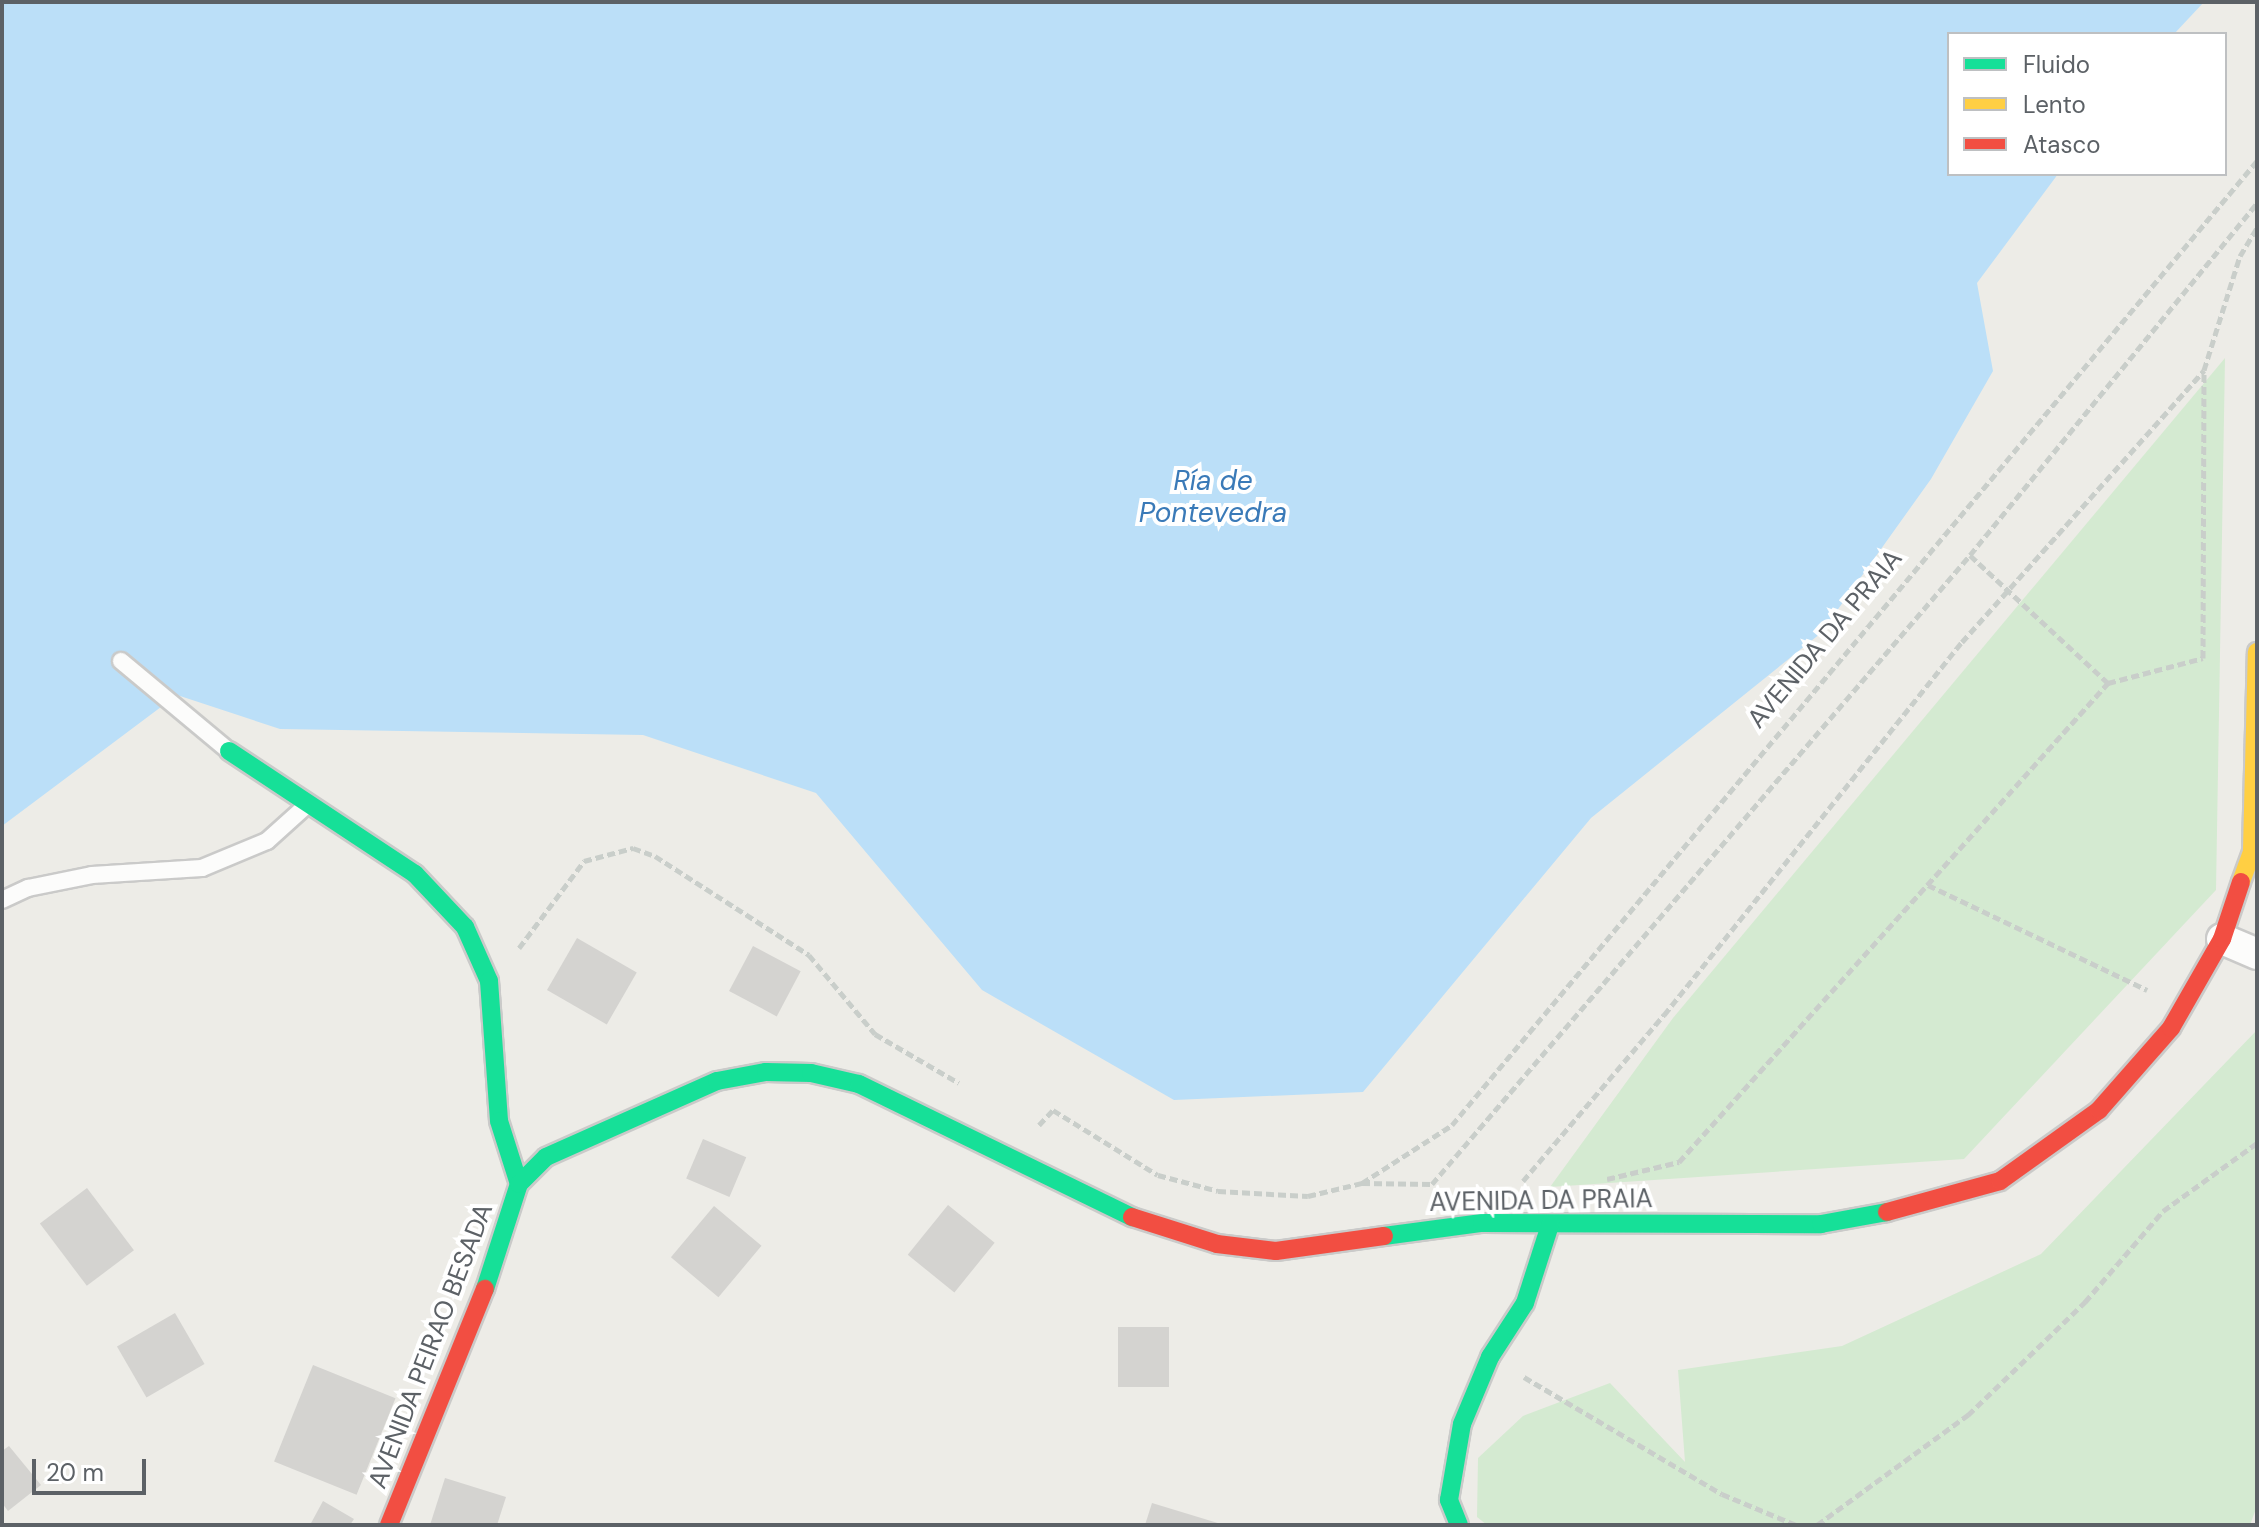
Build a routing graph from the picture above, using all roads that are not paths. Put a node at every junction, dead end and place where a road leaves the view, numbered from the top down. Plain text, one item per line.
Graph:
1 (2257, 652) edge
2 (121, 661) dead end
3 (229, 751) joint
4 (308, 803) junction
5 (2, 900) edge
6 (2222, 939) junction
7 (2257, 954) edge
8 (519, 1184) junction
9 (1550, 1225) junction
10 (389, 1525) edge
11 (1459, 1525) edge

1 - 6 street, AVENIDA DA PRAIA
2 - 3 lane
3 - 4 street
4 - 5 lane
4 - 8 street
6 - 7 street
6 - 9 street, AVENIDA DA PRAIA
8 - 9 street, AVENIDA DA PRAIA
8 - 10 street, AVENIDA PEIRAO BESADA
9 - 11 street

